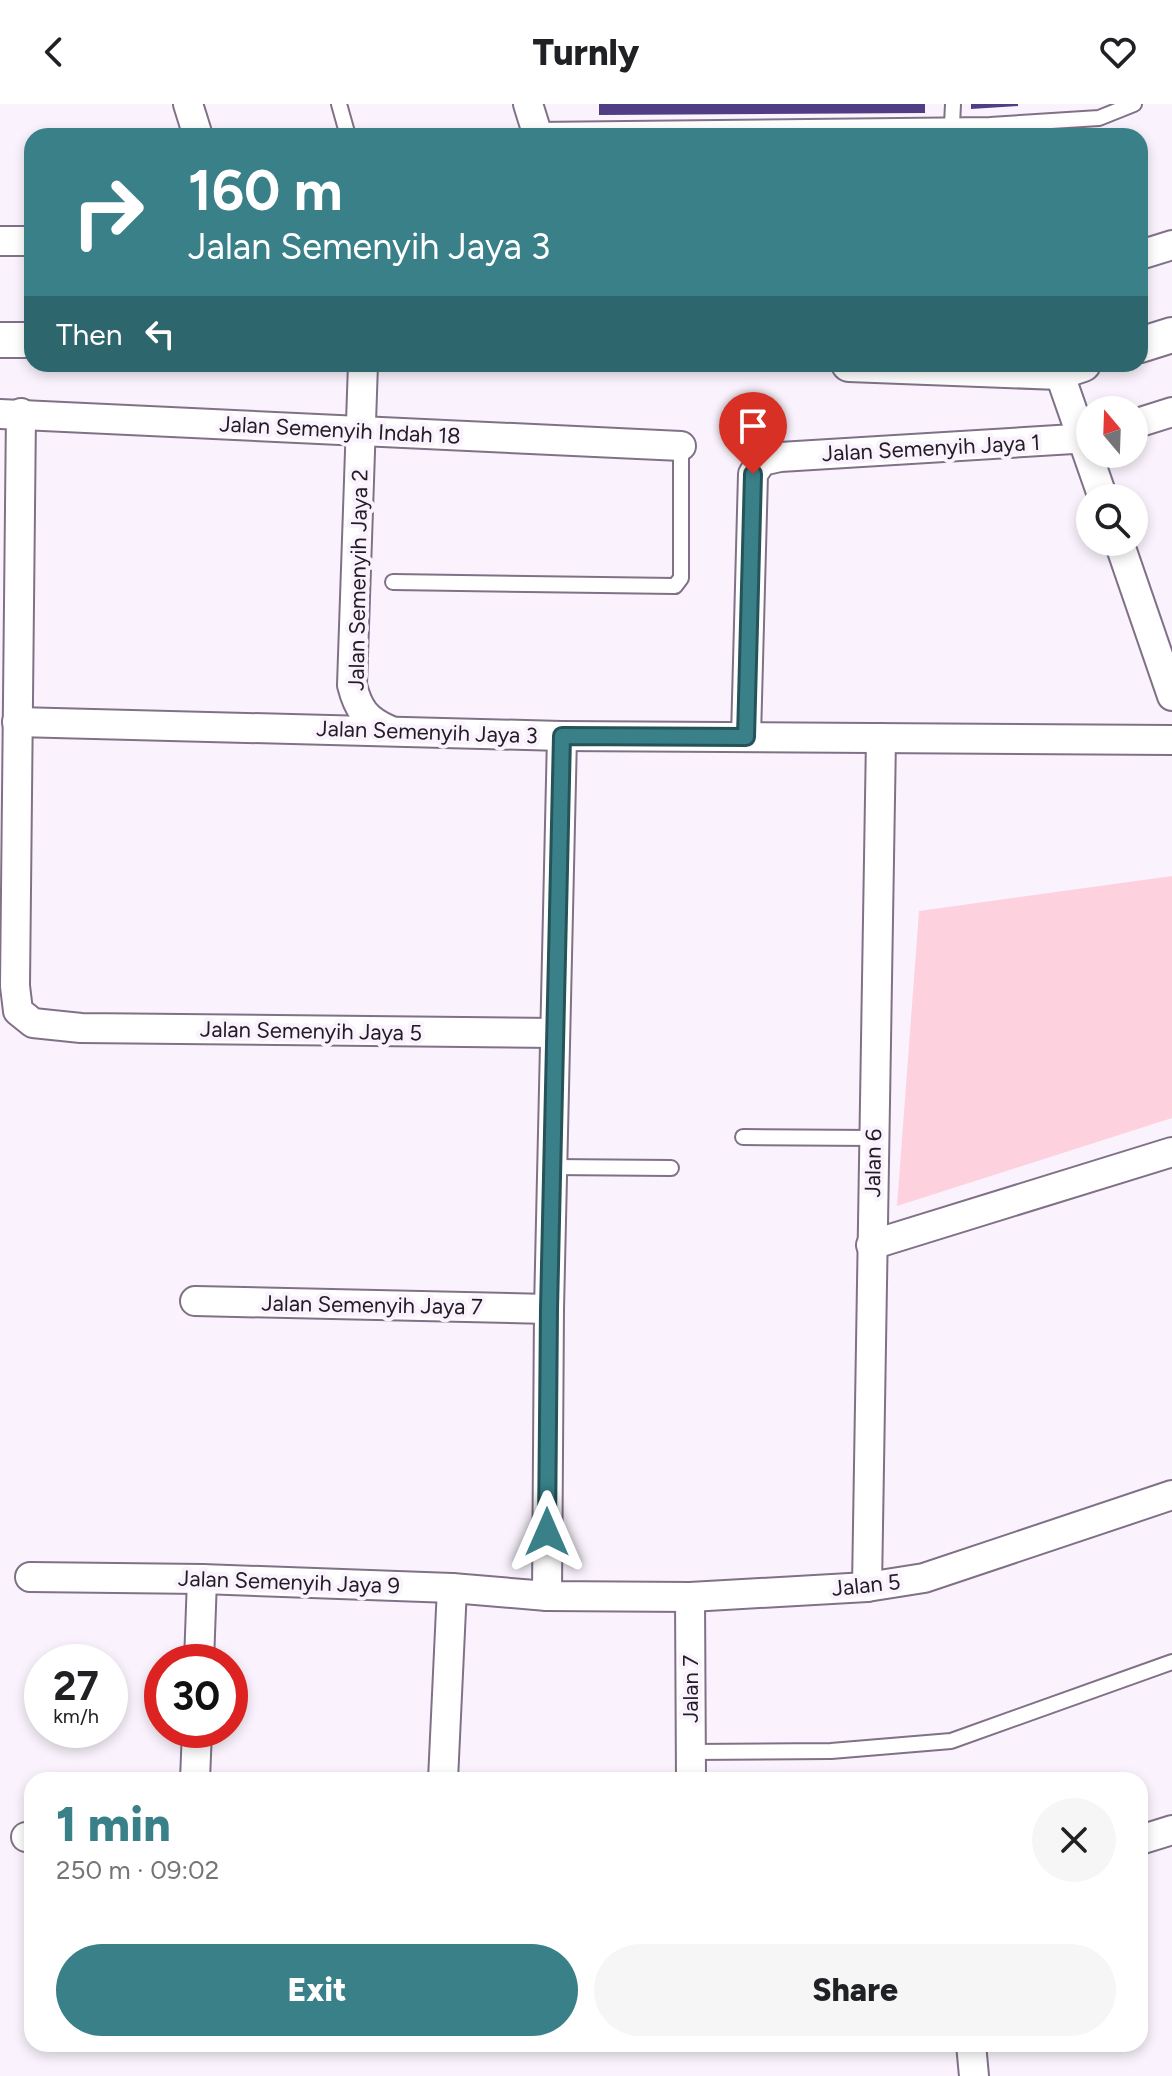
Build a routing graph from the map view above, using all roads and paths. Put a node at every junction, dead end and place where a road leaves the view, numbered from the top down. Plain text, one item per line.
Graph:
1 (188, 104) edge
2 (339, 104) edge
3 (953, 104) edge
4 (1134, 104) edge
5 (534, 123) edge
6 (952, 125) junction
7 (196, 128) edge
8 (346, 128) edge
9 (778, 128) edge
10 (938, 128) edge
11 (0, 241) edge
12 (24, 241) edge
13 (1172, 245) edge
14 (1148, 252) edge
15 (1172, 335) edge
16 (0, 340) edge
17 (24, 340) edge
18 (1148, 342) edge
19 (363, 372) edge
20 (1072, 372) edge
21 (1077, 396) edge
22 (1172, 412) edge
23 (10, 413) edge
24 (1148, 420) edge
25 (360, 432) junction
26 (1076, 440) edge
27 (681, 446) joint
28 (1124, 556) edge
29 (393, 582) dead end
30 (1172, 696) edge
31 (17, 722) junction
32 (389, 730) junction
33 (562, 736) junction
34 (746, 737) junction
35 (881, 738) junction
36 (1172, 740) edge
37 (555, 1033) junction
38 (743, 1137) dead end
39 (873, 1138) junction
40 (1172, 1152) edge
41 (552, 1167) junction
42 (671, 1168) dead end
43 (871, 1245) junction
44 (195, 1301) dead end
45 (549, 1309) junction
46 (1169, 1504) edge
47 (30, 1577) dead end
48 (202, 1579) junction
49 (867, 1587) junction
50 (452, 1588) junction
51 (547, 1596) junction
52 (690, 1597) junction
53 (200, 1644) edge
54 (1172, 1662) edge
55 (196, 1748) edge
56 (690, 1752) junction
57 (195, 1772) edge
58 (443, 1772) edge
59 (691, 1772) edge
60 (1172, 1830) edge
61 (1148, 1838) edge
62 (972, 2052) edge
63 (974, 2076) edge

1 - 7 street
2 - 8 lane
3 - 6 lane
4 - 6 lane
5 - 9 lane
6 - 10 lane
11 - 12 street
13 - 14 street
15 - 18 street
16 - 17 street
19 - 25 street, Jalan Semenyih Jaya 2
20 - 21 street
22 - 24 street
23 - 25 street, Jalan Semenyih Indah 18
23 - 31 street
25 - 27 street, Jalan Semenyih Indah 18
25 - 32 street, Jalan Semenyih Jaya 2
26 - 34 street, Jalan Semenyih Jaya 1
27 - 29 lane
28 - 30 street
31 - 32 street, Jalan Semenyih Jaya 3
31 - 37 street, Jalan Semenyih Jaya 5
32 - 33 street, Jalan Semenyih Jaya 3
33 - 34 street, Jalan Semenyih Jaya 3
33 - 37 street
34 - 35 street, Jalan Semenyih Jaya 3
35 - 36 street, Jalan Semenyih Jaya 3
35 - 39 street, Jalan 6
37 - 41 street
38 - 39 lane
39 - 43 street, Jalan 6
40 - 43 street
41 - 42 lane
41 - 45 street
43 - 49 street, Jalan 6
44 - 45 street, Jalan Semenyih Jaya 7
45 - 51 street
46 - 49 street, Jalan 5
47 - 48 street, Jalan Semenyih Jaya 9
48 - 50 street, Jalan Semenyih Jaya 9
48 - 53 street
49 - 52 street, Jalan 5
50 - 51 street, Jalan Semenyih Jaya 9
50 - 58 street
51 - 52 street, Jalan 5
52 - 56 street, Jalan 7
54 - 56 lane
55 - 57 street
56 - 59 street, Jalan 7
60 - 61 street
62 - 63 street

